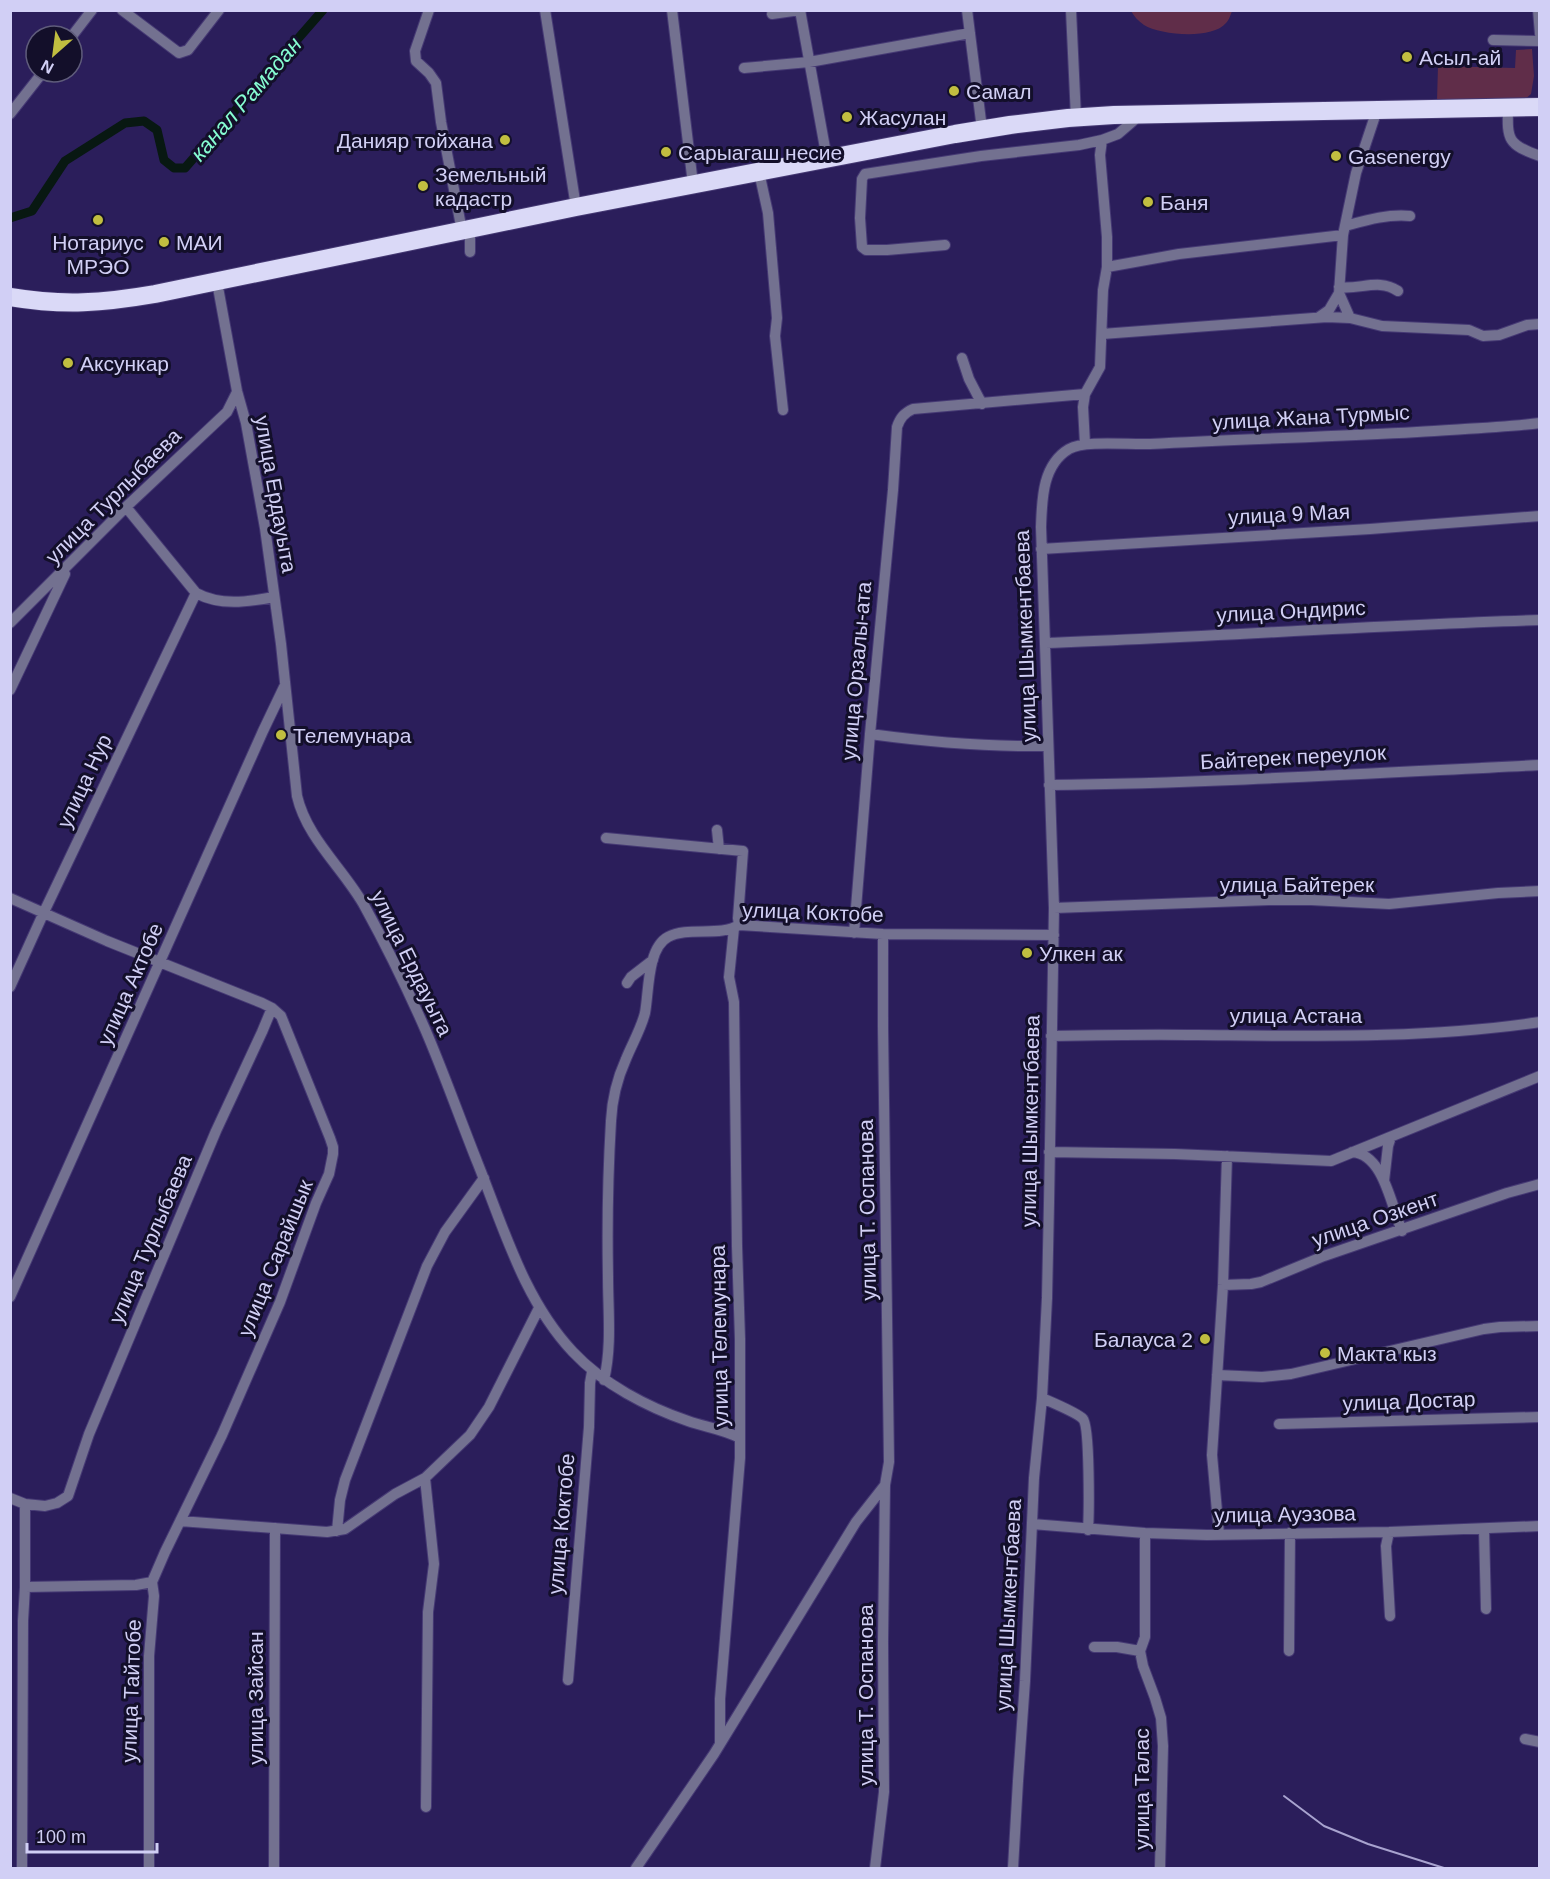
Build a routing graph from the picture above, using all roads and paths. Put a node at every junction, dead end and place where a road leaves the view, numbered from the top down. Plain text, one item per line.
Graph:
1 (92, 10) edge
2 (123, 10) edge
3 (219, 10) edge
4 (429, 10) edge
5 (546, 10) edge
6 (672, 10) edge
7 (800, 10) edge
8 (966, 10) edge
9 (1071, 10) edge
10 (1538, 10) edge
11 (772, 14) dead end
12 (81, 24) edge
13 (970, 33) junction
14 (1539, 34) edge
15 (1493, 40) dead end
16 (1539, 41) edge
17 (809, 62) junction
18 (744, 68) dead end
19 (34, 84) edge
20 (1539, 107) edge
21 (1508, 108) junction
22 (1377, 110) junction
23 (10, 114) edge
24 (1142, 114) junction
25 (1076, 117) junction
26 (982, 129) junction
27 (1102, 140) junction
28 (1539, 156) edge
29 (827, 159) junction
30 (759, 172) junction
31 (693, 184) junction
32 (576, 207) junction
33 (1410, 216) dead end
34 (466, 230) junction
35 (1344, 231) junction
36 (945, 245) dead end
37 (470, 252) dead end
38 (1107, 267) junction
39 (216, 282) junction
40 (1339, 290) junction
41 (1398, 291) dead end
42 (10, 297) edge
43 (1318, 318) junction
44 (1350, 318) junction
45 (1539, 324) edge
46 (1102, 334) junction
47 (962, 358) dead end
48 (237, 391) junction
49 (1085, 394) junction
50 (982, 404) junction
51 (783, 410) dead end
52 (1539, 423) edge
53 (1085, 444) junction
54 (126, 507) junction
55 (1539, 516) edge
56 (1041, 549) junction
57 (68, 567) junction
58 (196, 593) junction
59 (274, 597) junction
60 (1539, 620) edge
61 (10, 623) edge
62 (1045, 644) junction
63 (285, 686) junction
64 (10, 690) edge
65 (870, 734) junction
66 (1048, 746) junction
67 (1539, 765) edge
68 (1049, 785) junction
69 (717, 830) dead end
70 (606, 838) dead end
71 (718, 849) junction
72 (1539, 891) edge
73 (10, 898) edge
74 (1054, 908) junction
75 (44, 912) junction
76 (736, 926) junction
77 (854, 933) junction
78 (883, 934) junction
79 (1054, 935) junction
80 (653, 960) junction
81 (161, 962) junction
82 (627, 984) dead end
83 (10, 987) edge
84 (272, 1008) junction
85 (1539, 1022) edge
86 (1051, 1035) junction
87 (1539, 1076) edge
88 (1391, 1137) junction
89 (1049, 1152) junction
90 (1352, 1152) junction
91 (1227, 1156) junction
92 (484, 1178) junction
93 (1384, 1181) junction
94 (1539, 1183) edge
95 (1402, 1231) junction
96 (1223, 1285) junction
97 (10, 1297) edge
98 (538, 1308) junction
99 (1539, 1326) edge
100 (592, 1371) junction
101 (1216, 1376) junction
102 (604, 1380) junction
103 (1042, 1398) junction
104 (1539, 1417) edge
105 (1279, 1424) dead end
106 (740, 1438) junction
107 (425, 1478) junction
108 (885, 1485) junction
109 (10, 1498) edge
110 (25, 1504) junction
111 (180, 1521) junction
112 (1032, 1524) junction
113 (1539, 1526) edge
114 (275, 1528) junction
115 (1484, 1528) junction
116 (1088, 1530) junction
117 (337, 1531) junction
118 (1389, 1532) junction
119 (1145, 1533) junction
120 (1290, 1533) junction
121 (1219, 1534) junction
122 (152, 1582) junction
123 (25, 1587) junction
124 (1486, 1609) dead end
125 (1390, 1616) dead end
126 (1095, 1647) dead end
127 (1140, 1651) junction
128 (1289, 1652) dead end
129 (568, 1680) dead end
130 (1525, 1739) dead end
131 (1539, 1742) edge
132 (720, 1743) junction
133 (426, 1807) dead end
134 (22, 1869) edge
135 (149, 1869) edge
136 (274, 1869) edge
137 (636, 1869) edge
138 (875, 1869) edge
139 (1013, 1869) edge
140 (1160, 1869) edge

1 - 12 street
2 - 3 street
4 - 34 street
5 - 32 street
6 - 31 street
7 - 11 street
7 - 17 street
8 - 13 street
9 - 25 street
10 - 14 street
13 - 17 street
13 - 26 street
15 - 16 street
17 - 18 street
17 - 29 street
19 - 23 street
20 - 21 highway
21 - 22 highway
21 - 28 street
22 - 24 highway
22 - 35 street
24 - 25 highway
24 - 27 street
25 - 26 highway
26 - 29 highway
27 - 36 street
27 - 38 street
29 - 30 highway
30 - 31 highway
30 - 51 street
31 - 32 highway
32 - 34 highway
33 - 35 street
34 - 37 street
34 - 39 highway
35 - 38 street
35 - 40 street
38 - 46 street
39 - 42 highway
39 - 48 street, улица Ердауыта
40 - 41 street
40 - 43 street
40 - 44 street
43 - 44 street
43 - 46 street
44 - 45 street
46 - 49 street
47 - 50 street
48 - 54 street, улица Турлыбаева
48 - 59 street, улица Ердауыта
49 - 50 street
49 - 53 street
50 - 65 street, улица Орзалы-ата
52 - 53 street, улица Жана Турмыс
53 - 56 street, улица Шымкентбаева
54 - 57 street, улица Турлыбаева
54 - 58 street
55 - 56 street, улица 9 Мая
56 - 62 street, улица Шымкентбаева
57 - 61 street, улица Турлыбаева
57 - 64 street
58 - 59 street
58 - 75 street, улица Нур
59 - 63 street, улица Ердауыта
60 - 62 street, улица Ондирис
62 - 66 street, улица Шымкентбаева
63 - 81 street, улица Актобе
63 - 92 street, улица Ердауыта
65 - 66 street
65 - 77 street, улица Орзалы-ата
66 - 68 street, улица Шымкентбаева
67 - 68 street, Байтерек переулок
68 - 74 street, улица Шымкентбаева
69 - 71 street
70 - 71 street
71 - 76 street, улица Телемунара
72 - 74 street, улица Байтерек
73 - 75 street
74 - 79 street, улица Шымкентбаева
75 - 81 street
75 - 83 street, улица Нур
76 - 77 street, улица Коктобе
76 - 80 street, улица Коктобе
76 - 106 street, улица Телемунара
77 - 78 street, улица Коктобе
78 - 79 street, улица Коктобе
78 - 108 street, улица Т. Оспанова
79 - 86 street, улица Шымкентбаева
80 - 82 street
80 - 102 street, улица Коктобе
81 - 84 street
81 - 97 street, улица Актобе
84 - 110 street, улица Турлыбаева
84 - 111 street, улица Сарайшык
85 - 86 street, улица Астана
86 - 89 street, улица Шымкентбаева
87 - 88 street
88 - 90 street
88 - 93 street
89 - 91 street
89 - 103 street, улица Шымкентбаева
90 - 91 street
90 - 93 street
91 - 96 street
92 - 98 street, улица Ердауыта
92 - 117 street
93 - 95 street
94 - 95 street, улица Озкент
95 - 96 street, улица Озкент
96 - 101 street
98 - 100 street, улица Ердауыта
98 - 107 street
99 - 101 street
100 - 102 street, улица Ердауыта
100 - 129 street, улица Коктобе
101 - 121 street
102 - 106 street, улица Ердауыта
103 - 112 street, улица Шымкентбаева
103 - 116 street
104 - 105 street, улица Достар
106 - 132 street, улица Телемунара
107 - 117 street
107 - 133 street
108 - 132 street
108 - 138 street, улица Т. Оспанова
109 - 110 street
110 - 123 street
111 - 114 street
111 - 122 street, улица Тайтобе
112 - 116 street, улица Ауэзова
112 - 139 street, улица Шымкентбаева
113 - 115 street, улица Ауэзова
114 - 117 street
114 - 136 street, улица Зайсан
115 - 118 street, улица Ауэзова
115 - 124 street
116 - 119 street, улица Ауэзова
118 - 120 street, улица Ауэзова
118 - 125 street
119 - 121 street, улица Ауэзова
119 - 127 street, улица Талас
120 - 121 street, улица Ауэзова
120 - 128 street
122 - 123 street
122 - 135 street, улица Тайтобе
123 - 134 street
126 - 127 street
127 - 140 street, улица Талас
130 - 131 street
132 - 137 street

